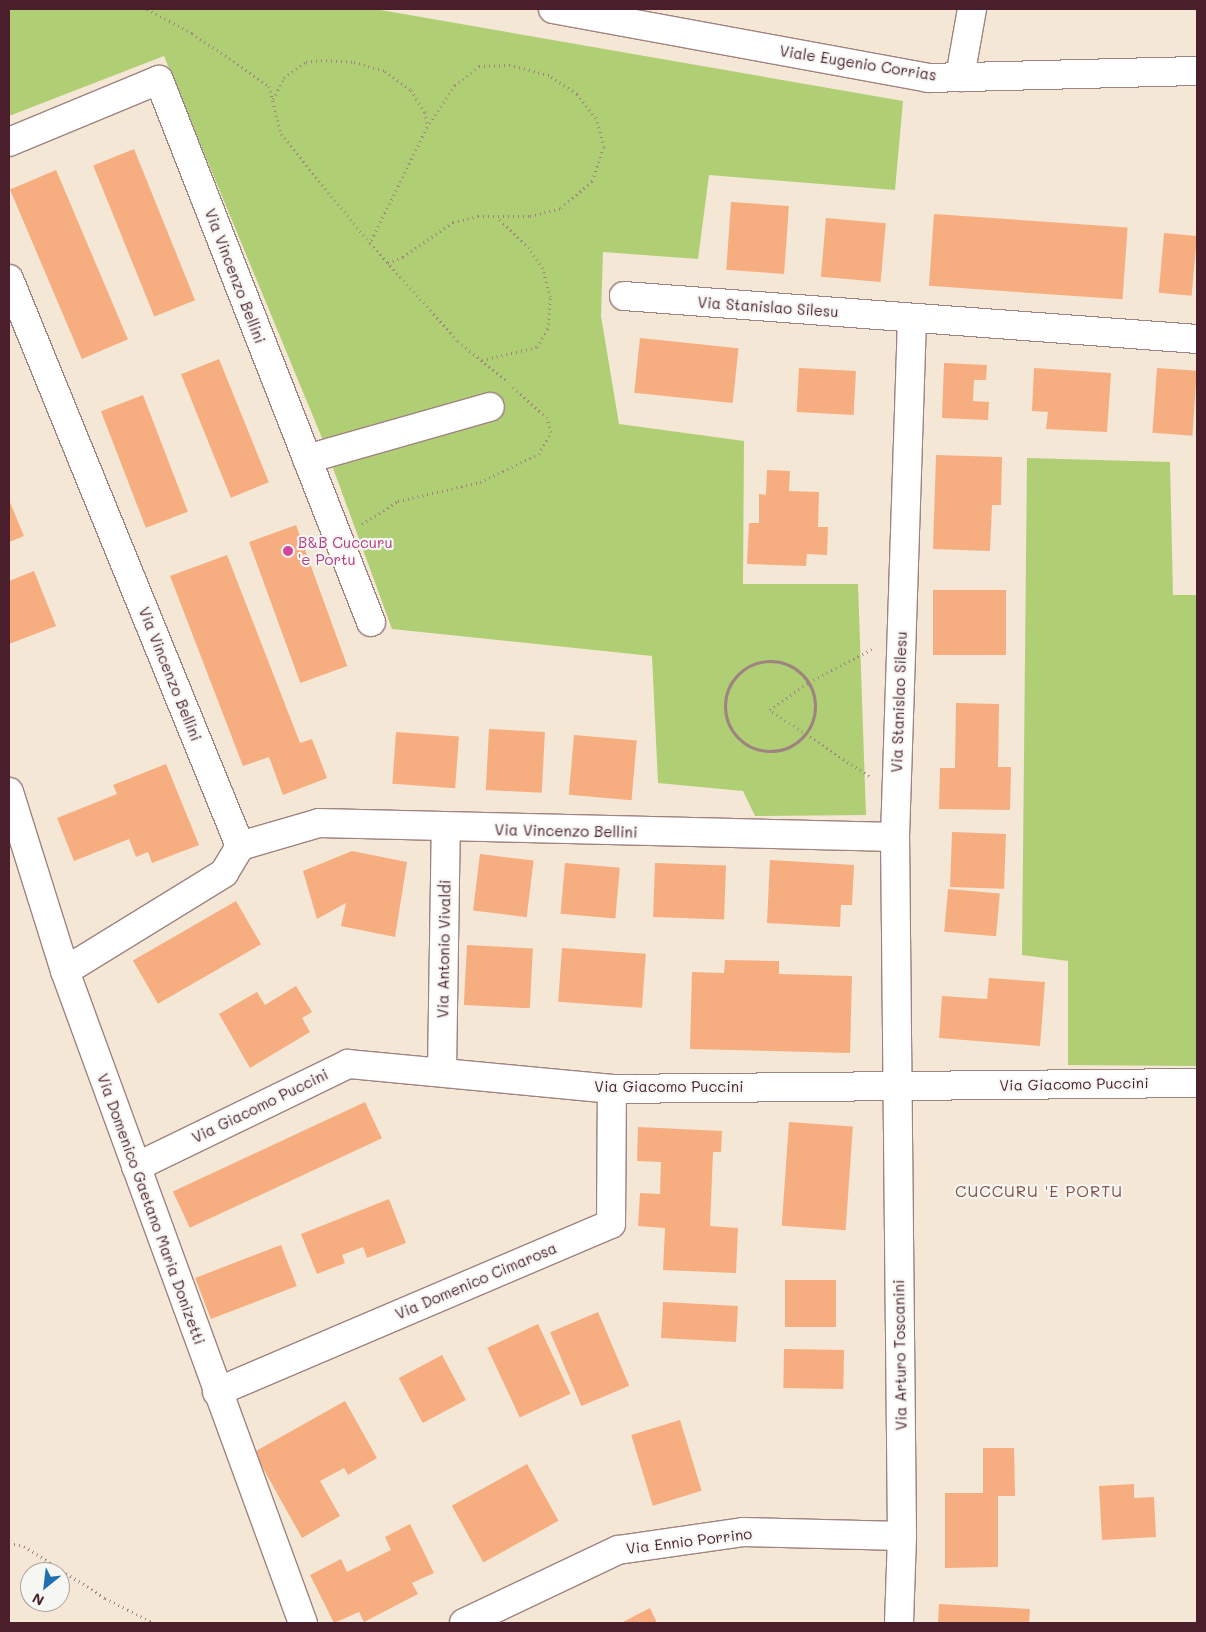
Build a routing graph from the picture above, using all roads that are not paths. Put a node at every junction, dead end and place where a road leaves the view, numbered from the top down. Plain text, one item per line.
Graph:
1 (553, 9) edge
2 (972, 9) edge
3 (1197, 71) edge
4 (960, 77) junction
5 (9, 142) edge
6 (9, 279) edge
7 (624, 296) dead end
8 (912, 318) junction
9 (1197, 339) edge
10 (490, 407) dead end
11 (307, 458) junction
12 (371, 622) dead end
13 (9, 792) edge
14 (446, 828) junction
15 (895, 837) junction
16 (240, 846) junction
17 (65, 971) junction
18 (442, 1071) junction
19 (1197, 1083) edge
20 (898, 1086) junction
21 (612, 1089) junction
22 (136, 1167) junction
23 (217, 1392) junction
24 (902, 1536) junction
25 (303, 1623) edge
26 (464, 1623) edge
27 (899, 1623) edge

1 - 4 street, Viale Eugenio Corrias
2 - 4 street
3 - 4 street, Viale Eugenio Corrias
5 - 11 street, Via Vincenzo Bellini
6 - 16 street, Via Vincenzo Bellini
7 - 8 street, Via Stanislao Silesu
8 - 9 street, Via Stanislao Silesu
8 - 15 street, Via Stanislao Silesu
10 - 11 street
11 - 12 street, Via Vincenzo Bellini
13 - 17 street, Via Domenico Gaetano Maria Donizetti
14 - 15 street, Via Vincenzo Bellini
14 - 16 street, Via Vincenzo Bellini
14 - 18 street, Via Antonio Vivaldi
15 - 20 street, Via Stanislao Silesu
16 - 17 street
17 - 22 street, Via Domenico Gaetano Maria Donizetti
18 - 21 street, Via Giacomo Puccini
18 - 22 street, Via Giacomo Puccini
19 - 20 street, Via Giacomo Puccini
20 - 21 street, Via Giacomo Puccini
20 - 24 street, Via Arturo Toscanini
21 - 23 street, Via Domenico Cimarosa
22 - 23 street, Via Domenico Gaetano Maria Donizetti
23 - 25 street, Via Domenico Gaetano Maria Donizetti
24 - 26 street, Via Ennio Porrino
24 - 27 street, Via Arturo Toscanini

